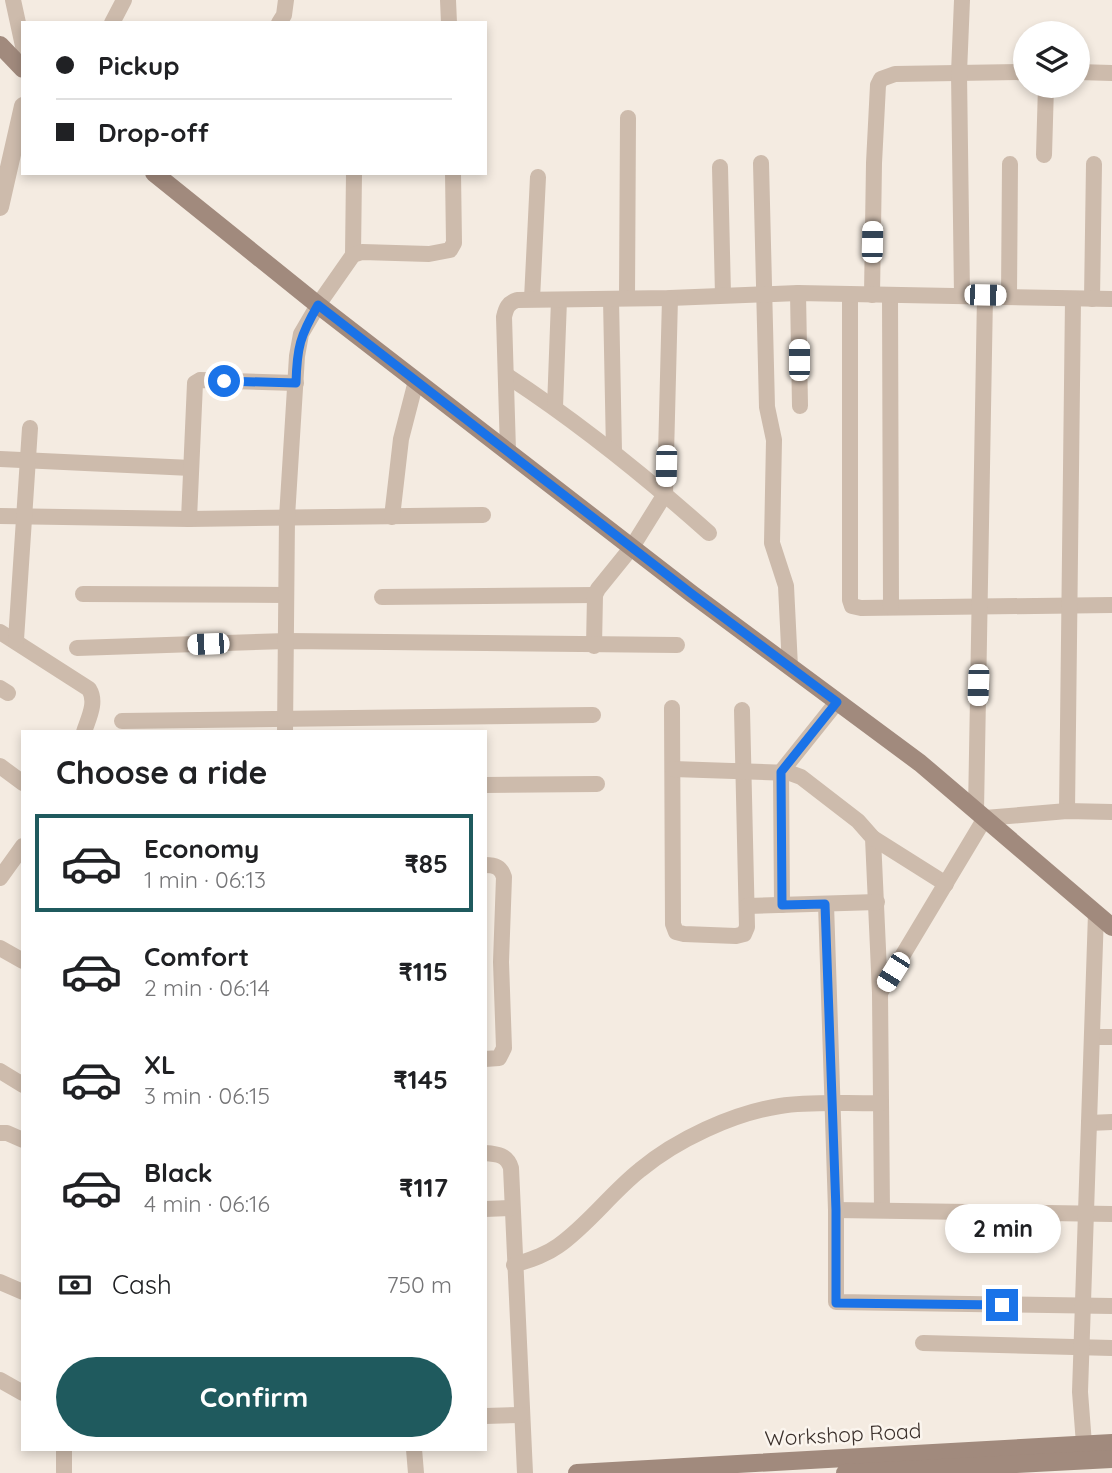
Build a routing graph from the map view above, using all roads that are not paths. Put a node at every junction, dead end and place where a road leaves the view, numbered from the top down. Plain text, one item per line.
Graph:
1 (13, 0) edge
2 (124, 0) edge
3 (286, 0) edge
4 (448, 0) edge
5 (962, 0) edge
6 (113, 21) edge
7 (280, 21) edge
8 (449, 21) edge
9 (21, 37) edge
10 (0, 45) edge
11 (21, 67) edge
12 (1013, 72) edge
13 (1090, 72) edge
14 (959, 73) junction
15 (1112, 73) edge
16 (1046, 98) edge
17 (21, 115) edge
18 (628, 118) dead end
19 (1044, 155) dead end
20 (761, 163) dead end
21 (1010, 164) dead end
22 (1094, 164) dead end
23 (720, 167) dead end
24 (156, 175) edge
25 (354, 175) edge
26 (453, 175) edge
27 (538, 177) dead end
28 (0, 207) edge
29 (353, 255) junction
30 (763, 293) junction
31 (798, 293) junction
32 (723, 295) junction
33 (850, 295) junction
34 (872, 295) junction
35 (890, 295) junction
36 (962, 295) junction
37 (985, 295) junction
38 (1009, 296) junction
39 (619, 298) junction
40 (670, 298) junction
41 (531, 299) junction
42 (1073, 299) junction
43 (1092, 299) junction
44 (1112, 299) edge
45 (559, 300) junction
46 (318, 305) junction
47 (506, 375) junction
48 (416, 381) junction
49 (296, 383) junction
50 (800, 406) dead end
51 (555, 407) junction
52 (30, 428) dead end
53 (508, 452) junction
54 (614, 452) junction
55 (0, 459) edge
56 (30, 460) junction
57 (191, 468) junction
58 (665, 494) junction
59 (483, 515) dead end
60 (0, 516) edge
61 (26, 517) junction
62 (288, 517) junction
63 (392, 517) junction
64 (189, 519) junction
65 (709, 533) dead end
66 (632, 547) junction
67 (83, 594) dead end
68 (286, 594) junction
69 (595, 595) junction
70 (382, 597) dead end
71 (1112, 606) edge
72 (891, 607) junction
73 (980, 607) junction
74 (1071, 607) junction
75 (0, 632) edge
76 (16, 640) junction
77 (287, 641) junction
78 (677, 645) dead end
79 (594, 646) junction
80 (77, 648) dead end
81 (790, 667) junction
82 (837, 702) junction
83 (672, 708) dead end
84 (742, 710) dead end
85 (593, 715) dead end
86 (122, 721) dead end
87 (285, 725) edge
88 (86, 730) edge
89 (0, 766) edge
90 (673, 769) junction
91 (744, 771) junction
92 (781, 772) junction
93 (21, 782) edge
94 (597, 784) dead end
95 (487, 785) edge
96 (1067, 811) junction
97 (1112, 812) edge
98 (980, 814) junction
99 (873, 838) junction
100 (487, 865) edge
101 (946, 884) junction
102 (877, 902) junction
103 (825, 904) junction
104 (782, 905) junction
105 (747, 906) junction
106 (1096, 912) junction
107 (1112, 927) edge
108 (0, 948) edge
109 (21, 960) edge
110 (493, 962) edge
111 (880, 993) junction
112 (1093, 1037) junction
113 (1112, 1037) edge
114 (487, 1059) edge
115 (0, 1071) edge
116 (21, 1084) edge
117 (881, 1103) junction
118 (831, 1105) junction
119 (1112, 1122) edge
120 (1088, 1123) junction
121 (0, 1133) edge
122 (21, 1139) edge
123 (487, 1153) edge
124 (512, 1208) junction
125 (487, 1209) edge
126 (836, 1210) junction
127 (882, 1210) junction
128 (1086, 1214) junction
129 (1112, 1214) edge
130 (514, 1265) junction
131 (0, 1282) edge
132 (21, 1291) edge
133 (1085, 1306) junction
134 (1112, 1306) edge
135 (923, 1343) dead end
136 (1082, 1348) junction
137 (1112, 1348) edge
138 (0, 1380) edge
139 (21, 1392) edge
140 (521, 1415) junction
141 (487, 1416) edge
142 (1112, 1443) edge
143 (1084, 1444) junction
144 (64, 1451) edge
145 (414, 1451) edge
146 (1112, 1459) edge
147 (1002, 1462) edge
148 (64, 1473) edge
149 (416, 1473) edge
150 (525, 1473) edge
151 (577, 1473) edge
152 (845, 1473) edge

1 - 9 street
2 - 6 street
3 - 7 street
4 - 8 street
5 - 14 street
10 - 11 main road
12 - 14 street
13 - 15 street
14 - 34 street
14 - 36 street
16 - 19 street
17 - 28 street
18 - 39 street
20 - 30 street
21 - 38 street
22 - 43 street
23 - 32 street
24 - 46 main road
25 - 29 street
26 - 29 street
27 - 41 street
29 - 46 street
30 - 31 street
30 - 32 street
30 - 81 street
31 - 33 street
31 - 50 street
32 - 40 street
33 - 34 street
33 - 72 street
34 - 35 street
35 - 36 street
35 - 72 street
36 - 37 street
37 - 38 street
37 - 73 street
38 - 42 street
39 - 40 street
39 - 45 street
39 - 54 street
40 - 58 street
41 - 45 street
41 - 47 street
42 - 43 street
42 - 74 street
43 - 44 street
45 - 51 street
46 - 48 main road
46 - 49 street
47 - 51 street
47 - 53 street
48 - 53 main road
48 - 63 street
49 - 57 street
49 - 62 street
51 - 54 street
52 - 56 street
53 - 66 main road
54 - 58 street
55 - 56 street
56 - 57 street
56 - 61 street
57 - 64 street
58 - 65 street
58 - 66 street
59 - 63 street
60 - 61 street
61 - 64 street
61 - 76 street
62 - 63 street
62 - 64 street
62 - 68 street
66 - 69 street
66 - 81 main road
67 - 68 street
68 - 77 street
69 - 70 street
69 - 79 street
71 - 74 street
72 - 73 street
73 - 74 street
73 - 98 street
74 - 96 street
75 - 76 street
76 - 88 street
77 - 79 street
77 - 80 street
77 - 87 street
78 - 79 street
81 - 82 main road
82 - 92 street
82 - 98 main road
83 - 90 street
84 - 91 street
85 - 87 street
86 - 87 street
89 - 93 street
90 - 91 street
90 - 105 street
91 - 92 street
91 - 105 street
92 - 99 street
92 - 104 street
94 - 95 street
96 - 97 street
96 - 98 street
98 - 101 street
98 - 106 main road
99 - 101 street
99 - 102 street
100 - 110 street
101 - 111 street
102 - 103 street
102 - 111 street
103 - 104 street
103 - 118 street
104 - 105 street
106 - 107 main road
106 - 112 street
108 - 109 street
110 - 114 street
111 - 117 street
112 - 113 street
112 - 120 street
115 - 116 street
117 - 118 street
117 - 127 street
118 - 126 street
118 - 130 street
119 - 120 street
120 - 128 street
121 - 122 street
123 - 124 street
124 - 125 street
124 - 130 street
126 - 127 street
126 - 133 street
127 - 128 street
128 - 129 street
128 - 133 street
130 - 140 street
131 - 132 street
133 - 134 street
133 - 136 street
135 - 136 street
136 - 137 street
136 - 143 street
138 - 139 street
140 - 141 street
140 - 150 street
142 - 143 main road, Workshop Road
143 - 147 main road, Workshop Road
144 - 148 street
145 - 149 street
146 - 147 main road, Workshop Road
147 - 151 main road, Workshop Road
147 - 152 main road, Workshop Road

